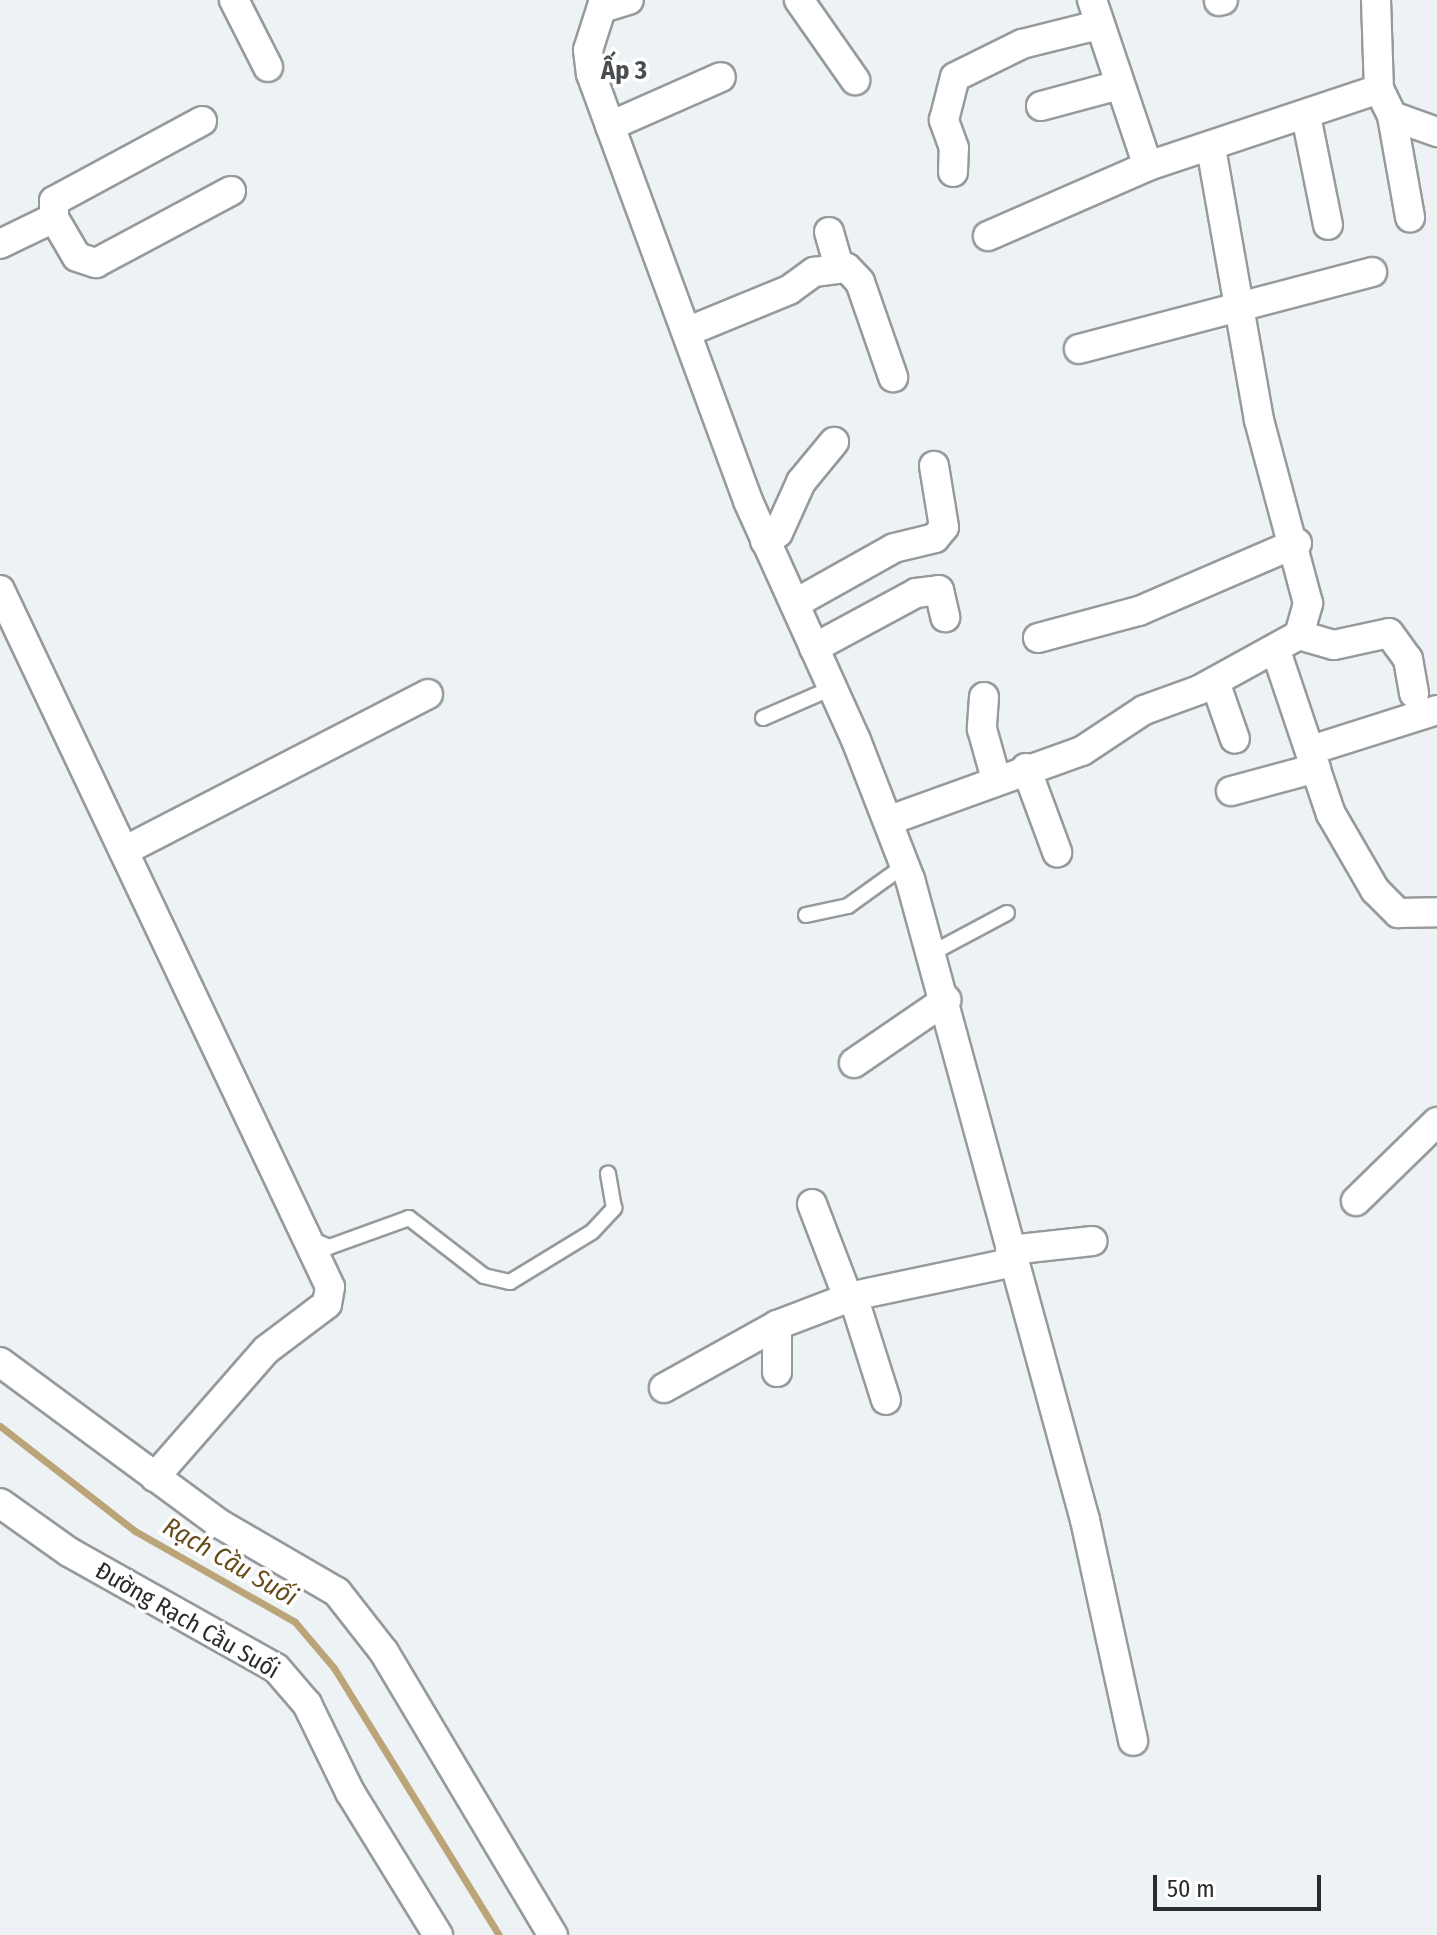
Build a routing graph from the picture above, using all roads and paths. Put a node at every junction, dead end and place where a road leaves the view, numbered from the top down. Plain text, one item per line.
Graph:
1 (234, 0) edge
2 (629, 0) edge
3 (799, 0) edge
4 (1376, 0) edge
5 (603, 4) edge
6 (1095, 13) edge
7 (268, 67) dead end
8 (721, 77) dead end
9 (855, 80) dead end
10 (1119, 85) junction
11 (1379, 89) junction
12 (1041, 106) dead end
13 (1306, 116) junction
14 (1392, 116) junction
15 (202, 121) dead end
16 (610, 126) junction
17 (1437, 132) edge
18 (1211, 147) junction
19 (1148, 166) junction
20 (953, 172) dead end
21 (231, 191) dead end
22 (1410, 217) dead end
23 (54, 218) junction
24 (1328, 225) dead end
25 (829, 232) dead end
26 (988, 236) dead end
27 (0, 244) edge
28 (839, 267) junction
29 (1372, 272) dead end
30 (1242, 308) junction
31 (689, 331) junction
32 (1079, 349) dead end
33 (893, 377) dead end
34 (834, 442) dead end
35 (934, 466) dead end
36 (765, 541) junction
37 (1297, 543) junction
38 (0, 590) edge
39 (796, 603) junction
40 (945, 617) dead end
41 (1299, 635) junction
42 (1038, 638) dead end
43 (814, 648) junction
44 (1276, 651) junction
45 (1215, 682) junction
46 (832, 688) junction
47 (1414, 693) dead end
48 (428, 694) dead end
49 (984, 697) dead end
50 (1437, 710) edge
51 (763, 718) dead end
52 (1235, 739) dead end
53 (1313, 759) junction
54 (1026, 768) junction
55 (996, 779) junction
56 (1231, 791) dead end
57 (890, 820) junction
58 (124, 851) junction
59 (1057, 852) dead end
60 (905, 865) junction
61 (1437, 912) edge
62 (1007, 913) dead end
63 (806, 915) dead end
64 (932, 953) junction
65 (946, 1000) junction
66 (854, 1063) dead end
67 (1437, 1122) edge
68 (608, 1174) dead end
69 (1356, 1201) dead end
70 (812, 1204) dead end
71 (308, 1238) junction
72 (1093, 1241) dead end
73 (1012, 1256) junction
74 (850, 1297) junction
75 (777, 1325) junction
76 (0, 1362) edge
77 (777, 1372) dead end
78 (664, 1388) dead end
79 (886, 1400) dead end
80 (155, 1477) junction
81 (0, 1503) edge
82 (1133, 1741) dead end
83 (438, 1935) edge
84 (553, 1935) edge

1 - 7 street
2 - 5 street
3 - 9 street
4 - 11 street
5 - 16 street
6 - 10 street
6 - 20 street
8 - 16 street
10 - 12 street
10 - 19 street
11 - 13 street
11 - 14 street
13 - 18 street
13 - 24 street
14 - 17 street
14 - 22 street
15 - 23 street
16 - 31 street
18 - 19 street
18 - 30 street
19 - 26 street
21 - 23 street
23 - 27 street
25 - 28 street
28 - 31 street
28 - 33 street
29 - 30 street
30 - 32 street
30 - 37 street
31 - 36 street
34 - 36 street
35 - 39 street
36 - 39 street
37 - 41 street
37 - 42 street
38 - 58 street
39 - 43 street
40 - 43 street
41 - 44 street
41 - 47 street
43 - 46 street
44 - 45 street
44 - 53 street
45 - 52 street
45 - 54 street
46 - 51 lane
46 - 57 street
48 - 58 street
49 - 55 street
50 - 53 street
53 - 56 street
53 - 61 street
54 - 55 street
54 - 59 street
55 - 57 street
57 - 60 street
58 - 71 street
60 - 63 lane
60 - 64 street
62 - 64 lane
64 - 65 street
65 - 66 street
65 - 73 street
67 - 69 street
68 - 71 lane
70 - 74 street
71 - 80 street
72 - 73 street
73 - 74 street
73 - 82 street
74 - 75 street
74 - 79 street
75 - 77 street
75 - 78 street
76 - 80 street
80 - 84 street
81 - 83 street, Đường Rạch Cầu Suối

